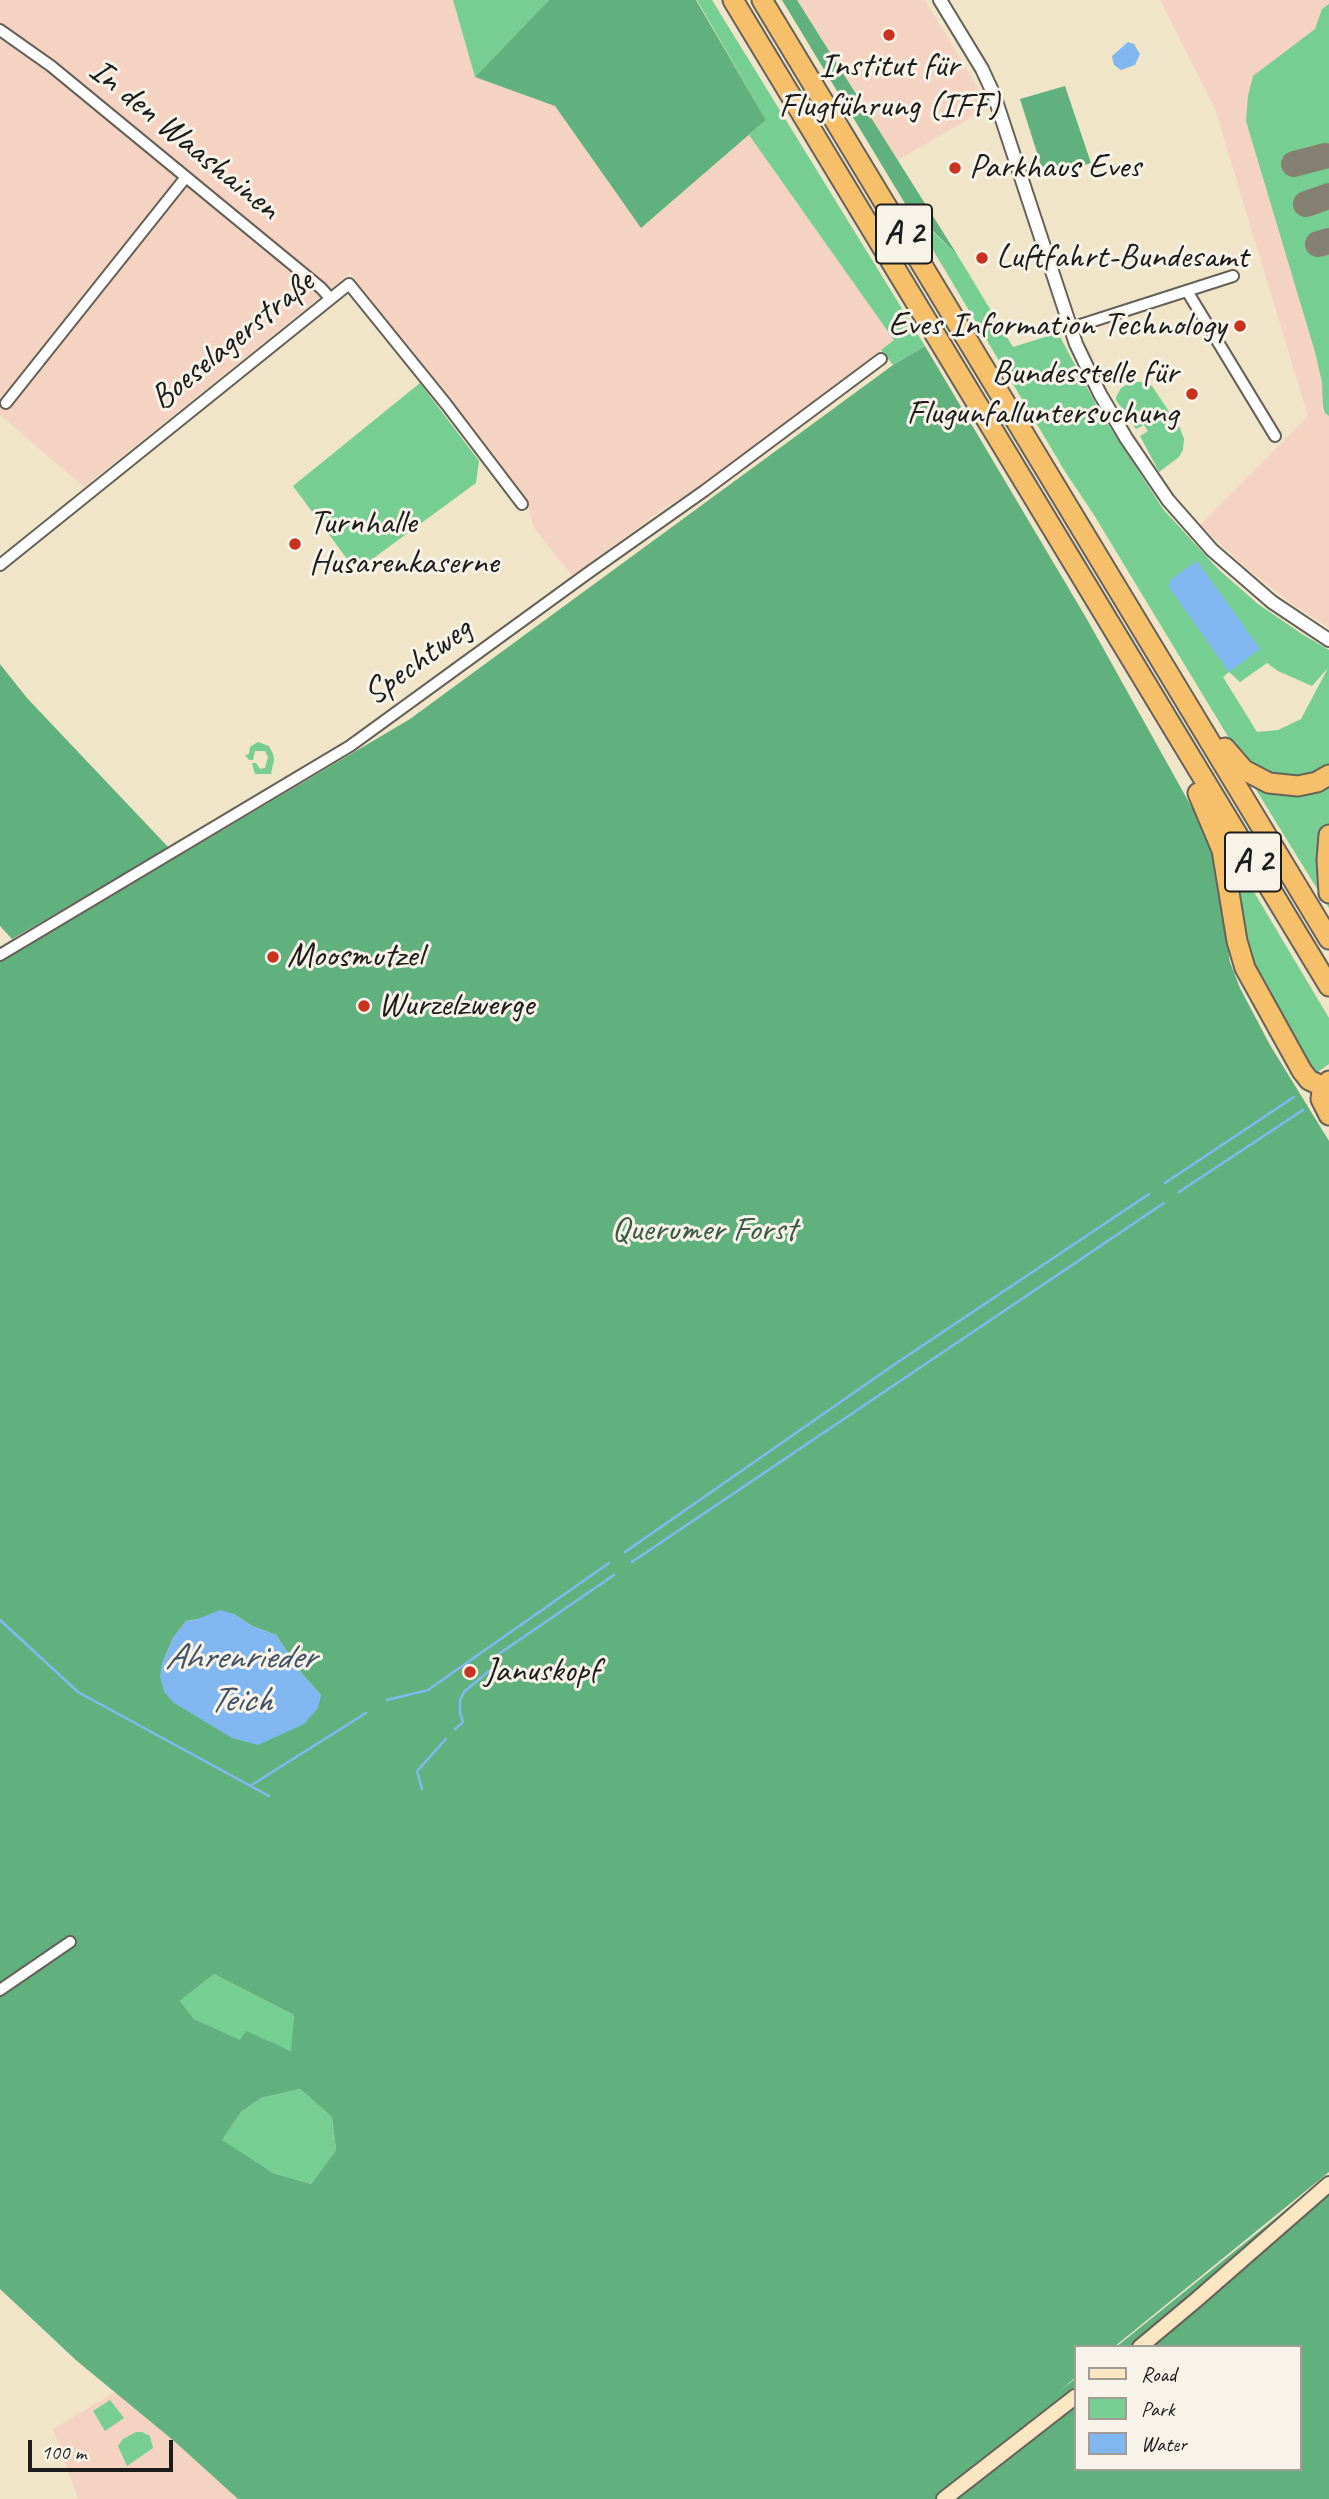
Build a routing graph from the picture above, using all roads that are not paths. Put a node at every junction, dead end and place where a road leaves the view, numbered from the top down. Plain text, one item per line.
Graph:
1 (733, 0) edge
2 (762, 0) edge
3 (940, 0) edge
4 (0, 30) edge
5 (186, 177) junction
6 (1233, 276) dead end
7 (1187, 291) junction
8 (330, 298) junction
9 (1070, 328) junction
10 (881, 359) dead end
11 (6, 403) dead end
12 (1275, 436) dead end
13 (522, 504) dead end
14 (0, 565) edge
15 (1329, 640) edge
16 (1184, 699) junction
17 (1177, 737) junction
18 (1329, 775) edge
19 (1329, 835) edge
20 (1329, 893) edge
21 (1329, 939) edge
22 (0, 955) edge
23 (1329, 986) edge
24 (1326, 1084) edge
25 (1329, 1115) edge
26 (70, 1942) dead end
27 (0, 1990) edge
28 (1329, 2184) edge
29 (1142, 2345) edge
30 (1074, 2398) edge
31 (944, 2499) edge

1 - 17 highway, A 2
2 - 16 highway, A 2
3 - 9 street
4 - 5 street, In den Waashainen
5 - 8 street, In den Waashainen
5 - 11 street
6 - 7 street
7 - 9 street
7 - 12 street
8 - 13 street, Boeselagerstraße
8 - 14 street, Boeselagerstraße
9 - 15 street
10 - 22 street, Spechtweg
16 - 18 highway
16 - 21 highway, A 2
17 - 23 highway, A 2
17 - 24 highway
19 - 20 highway
24 - 25 highway
26 - 27 street
28 - 29 main road
30 - 31 main road

